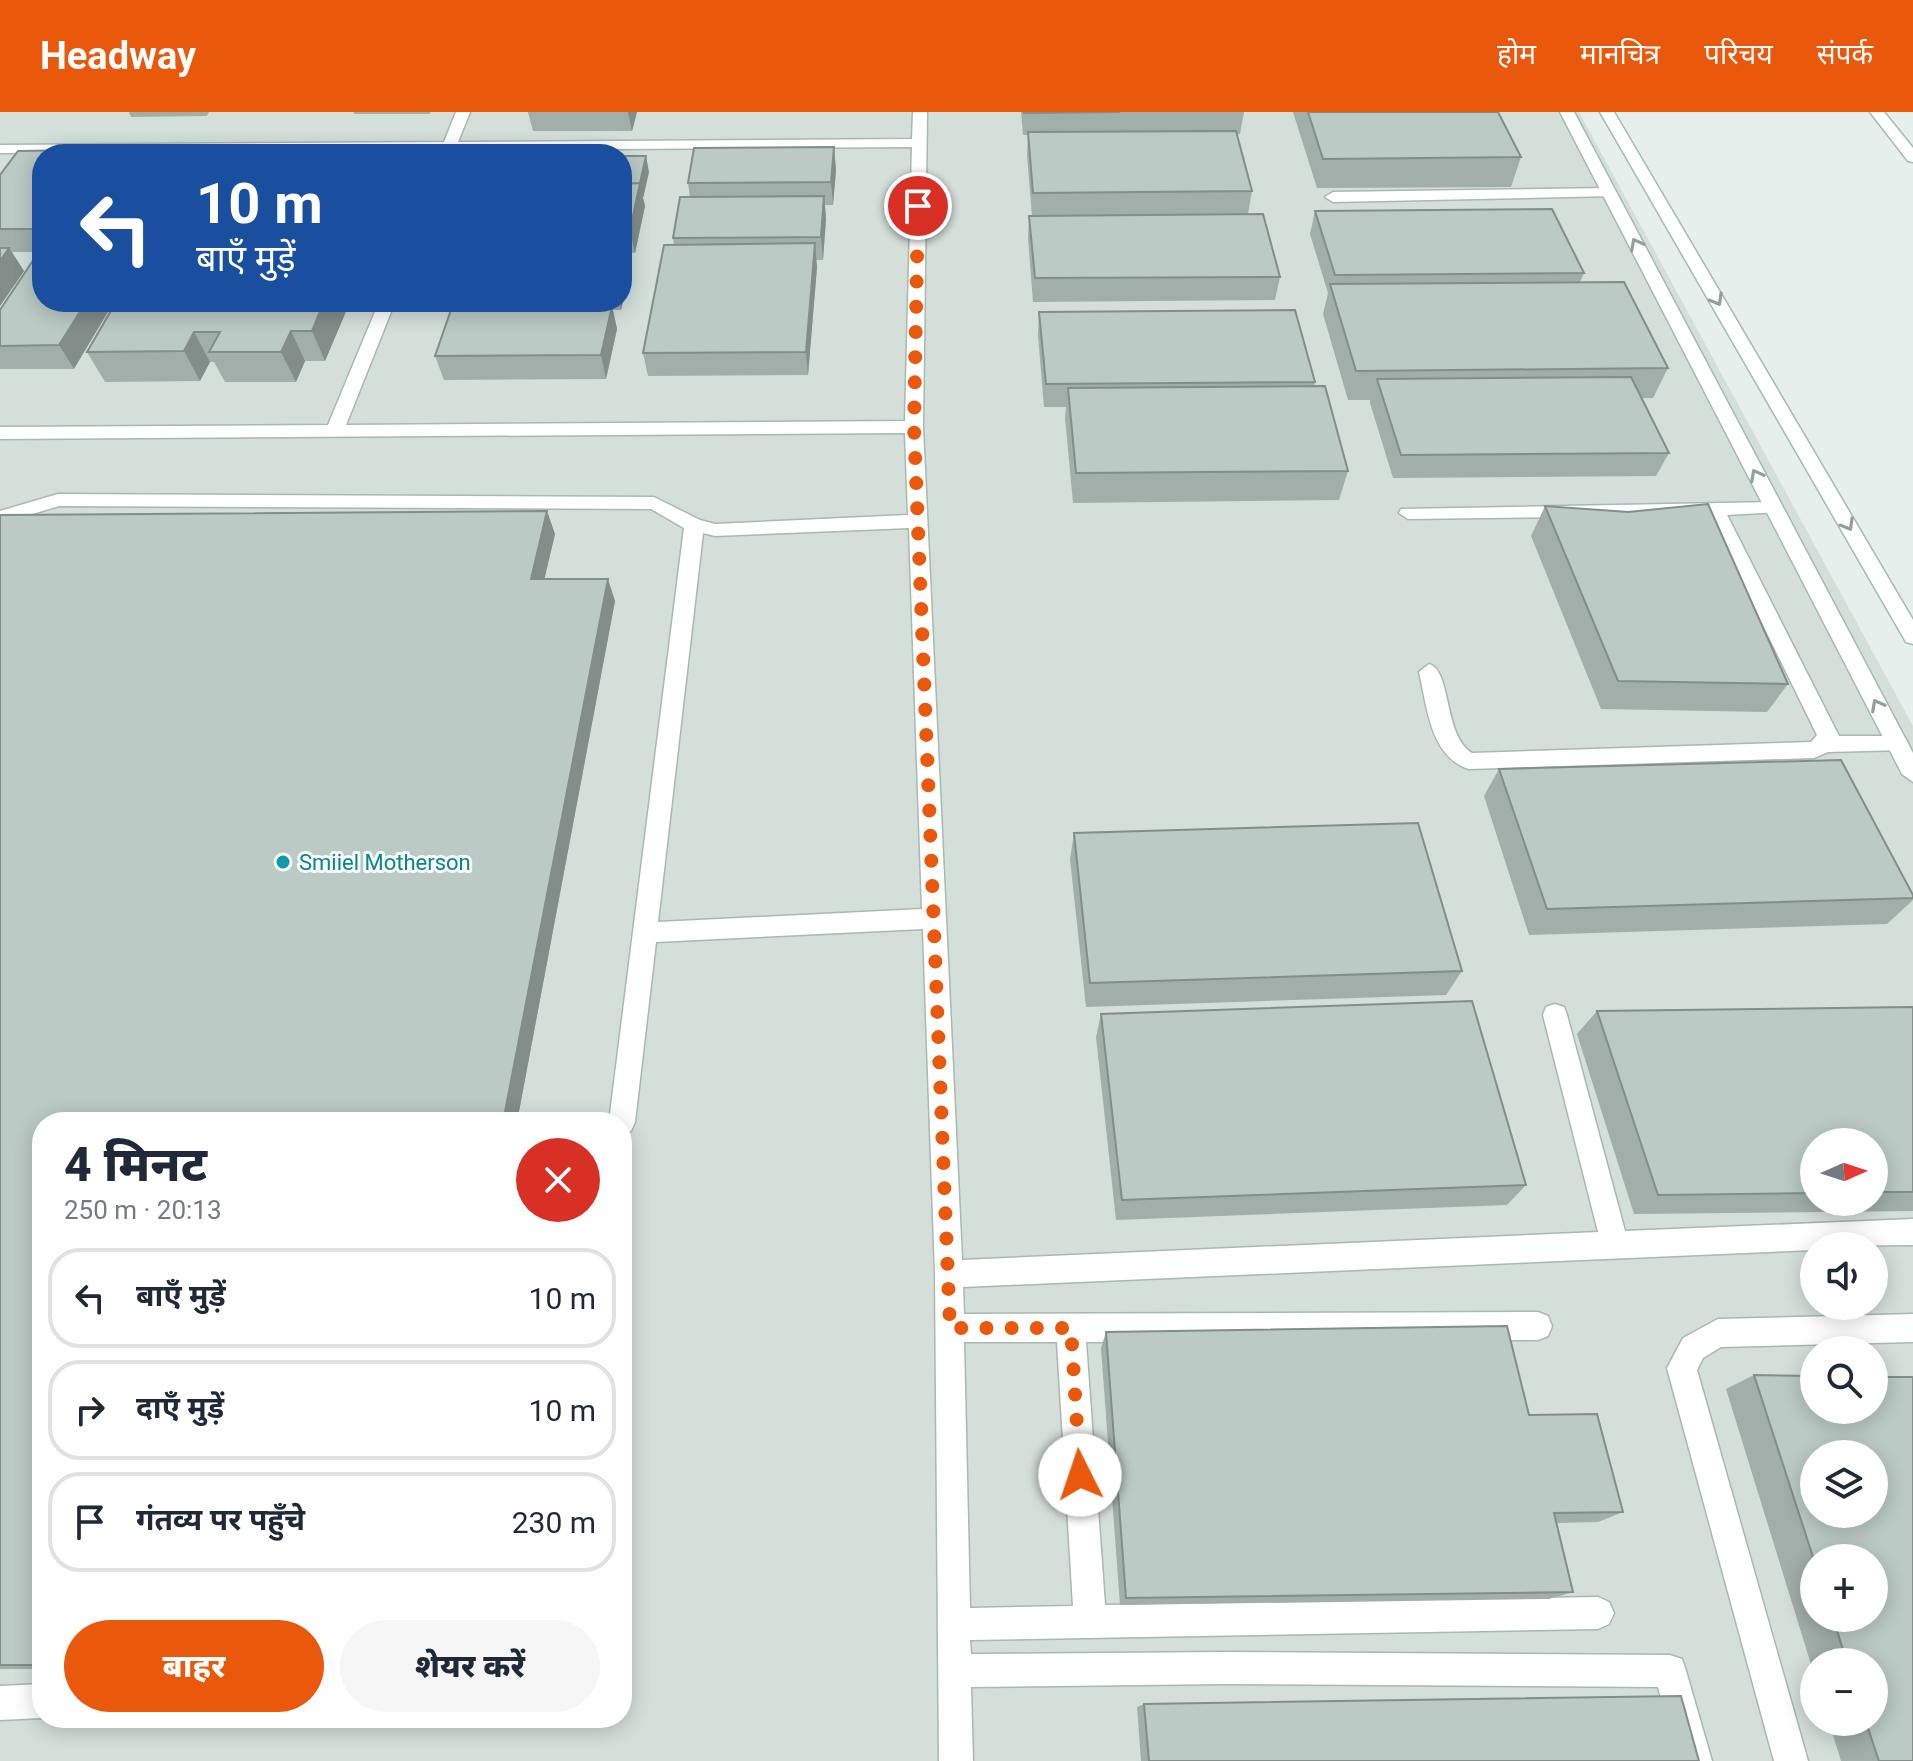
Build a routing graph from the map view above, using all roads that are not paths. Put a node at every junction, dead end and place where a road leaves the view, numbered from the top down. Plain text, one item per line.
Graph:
1 (463, 112) edge
2 (920, 112) edge
3 (1567, 112) edge
4 (1607, 112) edge
5 (1877, 112) edge
6 (919, 143) junction
7 (450, 144) edge
8 (632, 147) edge
9 (0, 149) edge
10 (32, 149) edge
11 (1913, 158) edge
12 (1609, 193) junction
13 (1333, 197) edge
14 (383, 312) edge
15 (914, 427) junction
16 (335, 431) junction
17 (0, 433) edge
18 (1774, 508) junction
19 (1715, 509) junction
20 (1408, 513) dead end
21 (0, 518) edge
22 (918, 521) junction
23 (694, 525) junction
24 (1913, 637) edge
25 (1429, 672) dead end
26 (1825, 744) junction
27 (1897, 744) junction
28 (1913, 774) edge
29 (935, 918) junction
30 (645, 933) junction
31 (1555, 1015) dead end
32 (623, 1112) edge
33 (1913, 1232) edge
34 (1615, 1245) junction
35 (949, 1274) junction
36 (1538, 1326) dead end
37 (950, 1328) junction
38 (1071, 1328) junction
39 (1913, 1328) edge
40 (1598, 1613) dead end
41 (1090, 1622) junction
42 (954, 1624) junction
43 (954, 1671) junction
44 (32, 1701) edge
45 (0, 1703) edge
46 (956, 1761) edge
47 (1695, 1761) edge
48 (1791, 1761) edge

1 - 7 street
2 - 6 street
3 - 12 street
4 -> 24 street
5 - 11 street
6 - 8 street
6 - 15 street
9 - 10 street
12 - 13 street
18 -> 12 street
14 - 16 street
15 - 16 street
15 - 22 street
16 - 17 street
18 - 19 street
27 -> 18 street
19 - 20 street
19 - 26 street
21 - 23 street
22 - 23 street
22 - 29 street
23 - 30 street
25 - 26 street
26 - 27 street
27 - 28 street
29 - 30 street
29 - 35 street
30 - 32 street
31 - 34 street
33 - 34 street
34 - 35 street
35 - 37 street
36 - 38 street
37 - 38 street
37 - 42 street
38 - 41 street
39 - 48 street
40 - 41 street
41 - 42 street
42 - 43 street
43 - 46 street
43 - 47 street
44 - 45 street

